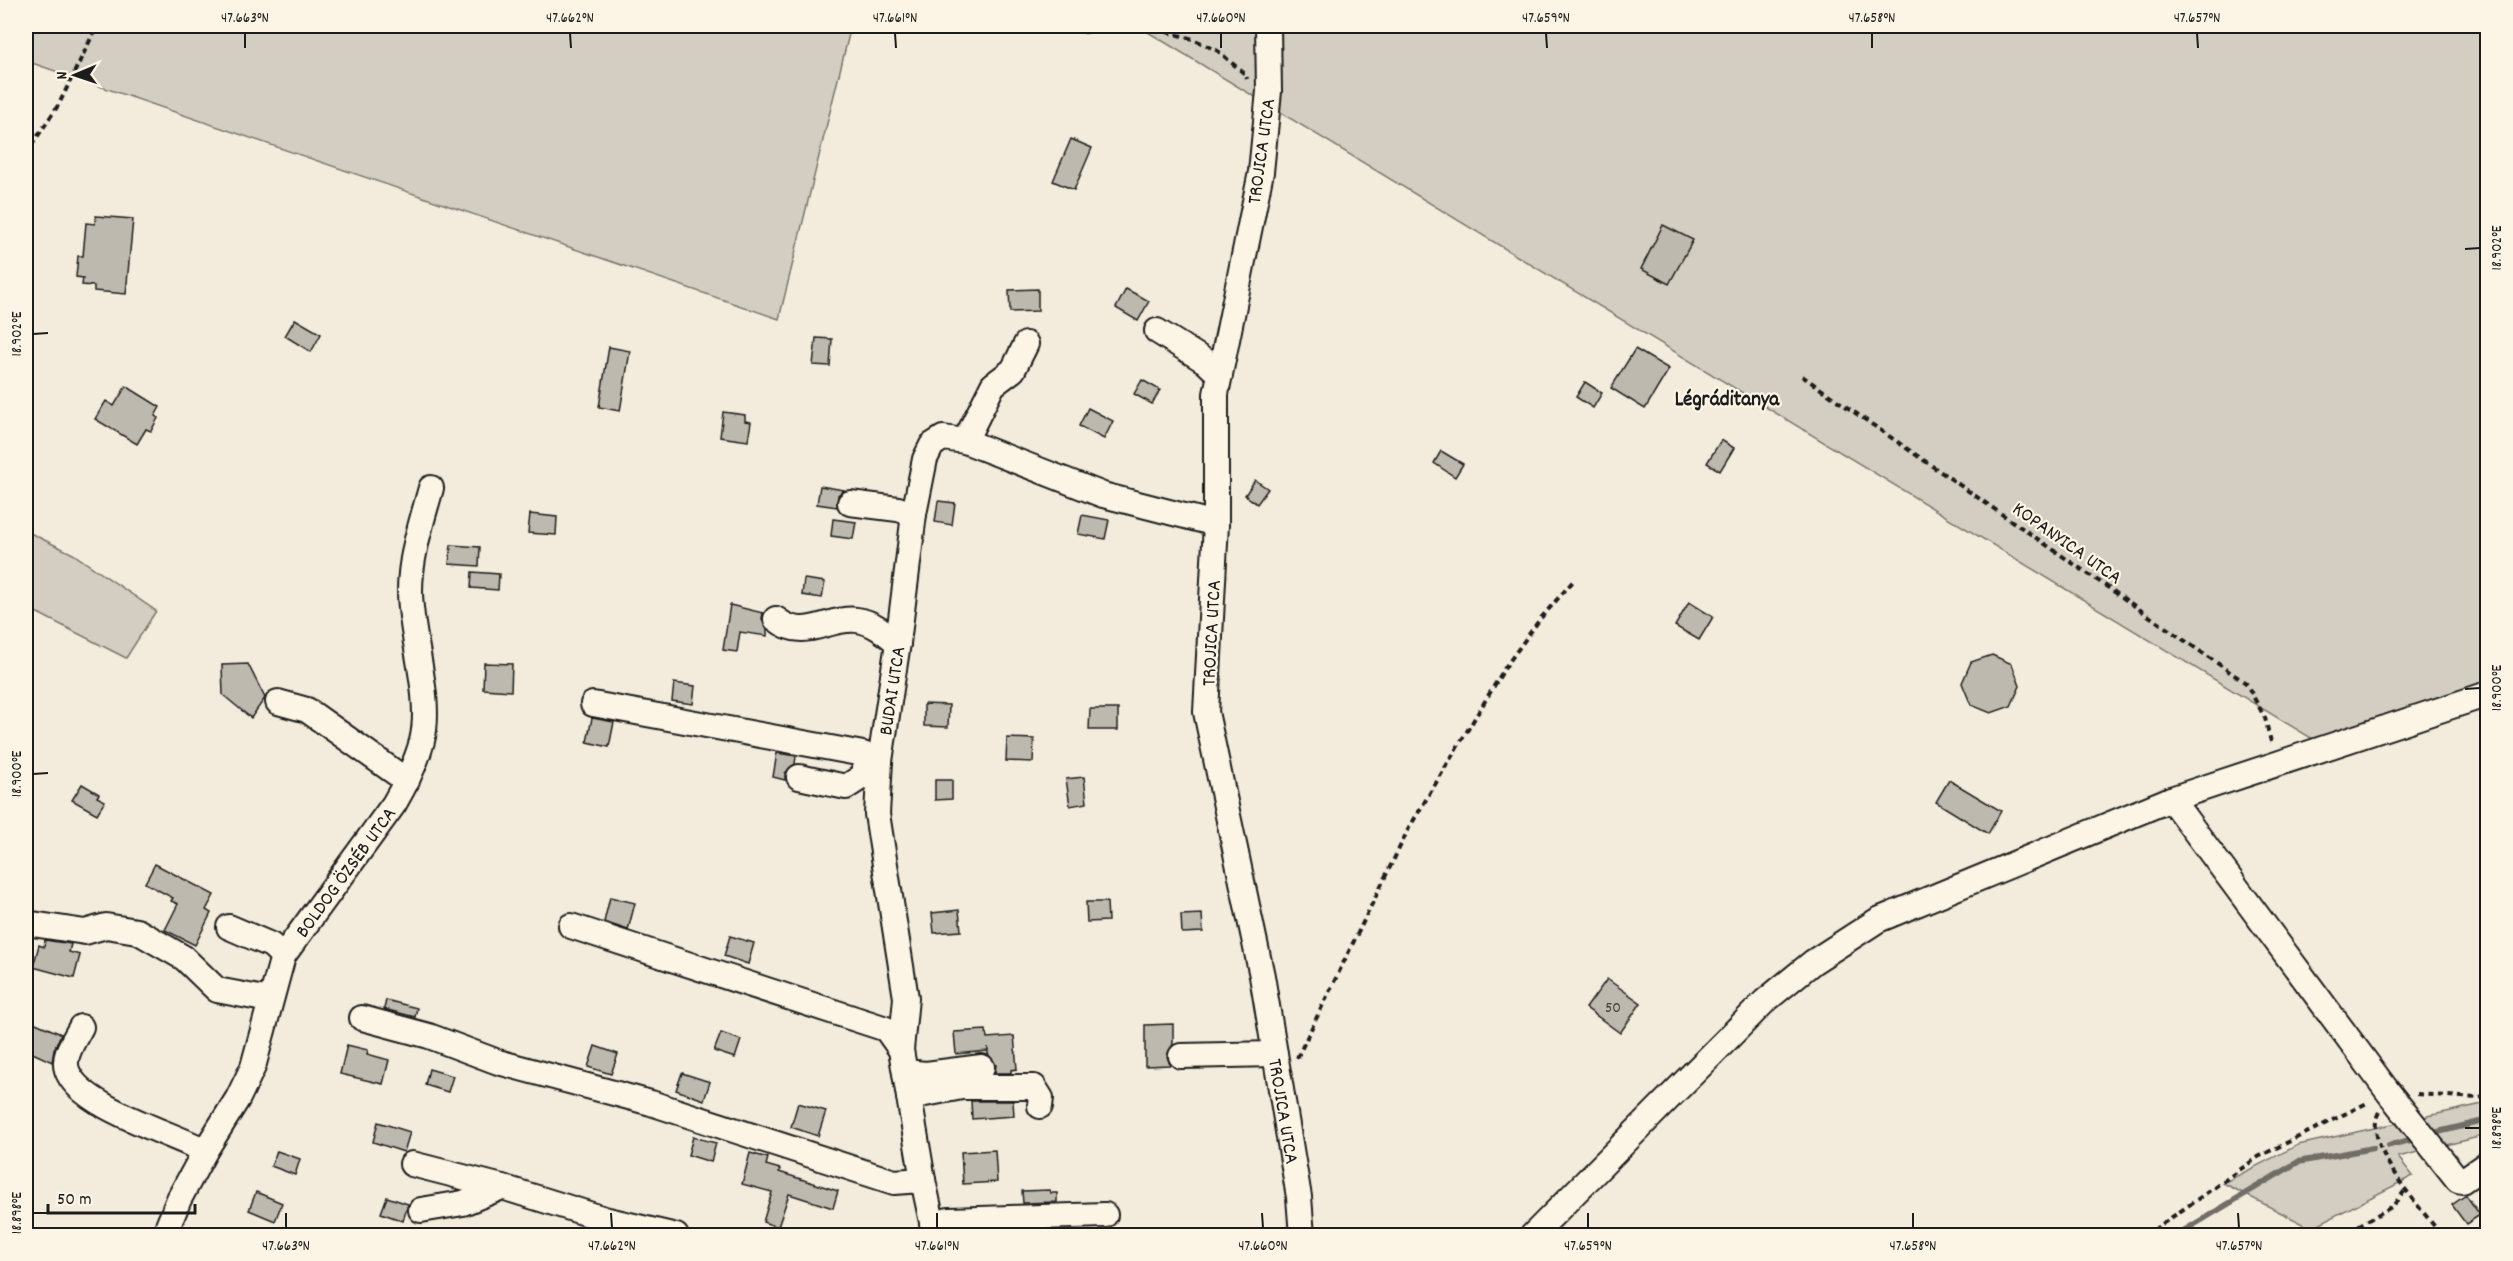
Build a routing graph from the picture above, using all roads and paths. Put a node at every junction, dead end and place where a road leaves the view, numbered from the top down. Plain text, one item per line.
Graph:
1 (100, 26) edge
2 (1074, 26) edge
3 (1268, 26) edge
4 (1249, 86) dead end
5 (26, 154) edge
6 (1157, 331) dead end
7 (1026, 344) dead end
8 (1220, 375) junction
9 (1802, 376) dead end
10 (965, 441) junction
11 (431, 488) dead end
12 (850, 503) dead end
13 (914, 514) junction
14 (1216, 524) junction
15 (1575, 579) dead end
16 (776, 619) dead end
17 (898, 643) junction
18 (2487, 694) edge
19 (278, 702) dead end
20 (593, 704) dead end
21 (876, 760) junction
22 (2276, 764) junction
23 (799, 777) dead end
24 (407, 781) junction
25 (2171, 799) junction
26 (26, 923) edge
27 (571, 926) dead end
28 (229, 927) dead end
29 (283, 956) junction
30 (270, 1000) junction
31 (362, 1018) dead end
32 (81, 1027) dead end
33 (1181, 1056) dead end
34 (903, 1061) junction
35 (1277, 1063) junction
36 (982, 1067) dead end
37 (2389, 1093) junction
38 (2487, 1096) edge
39 (909, 1097) junction
40 (1040, 1106) dead end
41 (2376, 1137) dead end
42 (205, 1151) junction
43 (2487, 1162) edge
44 (412, 1164) dead end
45 (922, 1180) junction
46 (502, 1187) junction
47 (2406, 1189) junction
48 (421, 1210) dead end
49 (1105, 1215) dead end
50 (934, 1230) edge
51 (164, 1236) edge
52 (676, 1236) edge
53 (1302, 1236) edge
54 (1532, 1236) edge
55 (2145, 1236) edge
56 (2340, 1236) edge
57 (2442, 1236) edge

1 - 5 path
2 - 4 path
3 - 8 street, TROJICA UTCA
6 - 8 street
7 - 10 street
8 - 14 street, TROJICA UTCA
9 - 22 path, KOPANYICA UTCA
10 - 13 street, BUDAI UTCA
10 - 14 street, BUDAI UTCA
11 - 24 street, BOLDOG ÖZSÉB UTCA
12 - 13 street
13 - 17 street, BUDAI UTCA
14 - 35 street, TROJICA UTCA
15 - 35 path
16 - 17 street
17 - 21 street, BUDAI UTCA
18 - 22 street
19 - 24 street
20 - 21 street
21 - 23 street
21 - 34 street, BUDAI UTCA
22 - 25 street
24 - 29 street, BOLDOG ÖZSÉB UTCA
25 - 37 street
25 - 54 street
26 - 30 street
27 - 34 street
28 - 29 street
29 - 30 street, BOLDOG ÖZSÉB UTCA
30 - 42 street, BOLDOG ÖZSÉB UTCA
31 - 45 street
32 - 42 street
33 - 35 street
34 - 36 street
34 - 39 street, BUDAI UTCA
35 - 53 street, TROJICA UTCA
37 - 38 path
37 - 43 street
37 - 55 path
39 - 40 street
39 - 45 street, BUDAI UTCA
41 - 47 path
42 - 51 street, BOLDOG ÖZSÉB UTCA
44 - 46 street
45 - 50 street, BUDAI UTCA
46 - 48 street
46 - 52 street
47 - 56 path
47 - 57 path
49 - 50 street

